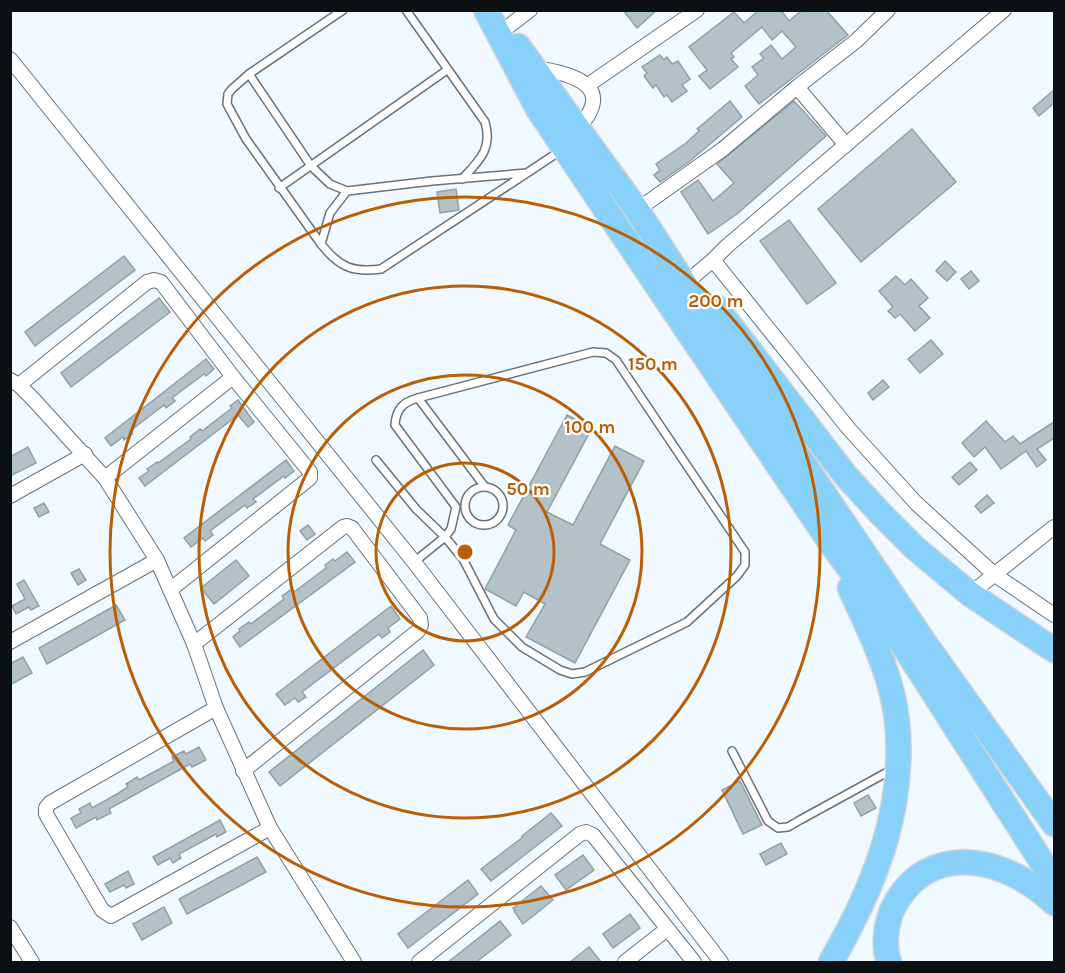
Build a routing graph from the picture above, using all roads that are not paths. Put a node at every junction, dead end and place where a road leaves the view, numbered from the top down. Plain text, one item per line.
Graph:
1 (343, 10) edge
2 (406, 10) edge
3 (530, 10) edge
4 (697, 10) edge
5 (888, 10) edge
6 (1004, 10) edge
7 (486, 11) edge
8 (504, 29) junction
9 (10, 59) edge
10 (536, 68) junction
11 (447, 70) junction
12 (249, 74) junction
13 (588, 85) junction
14 (797, 87) junction
15 (571, 138) junction
16 (846, 145) junction
17 (310, 166) junction
18 (527, 173) junction
19 (462, 179) junction
20 (279, 188) junction
21 (347, 191) junction
22 (638, 213) junction
23 (321, 244) junction
24 (713, 260) junction
25 (694, 276) junction
26 (233, 377) junction
27 (15, 383) edge
28 (418, 398) junction
29 (85, 454) junction
30 (376, 460) dead end
31 (105, 478) junction
32 (485, 487) junction
33 (10, 496) edge
34 (456, 507) junction
35 (465, 507) junction
36 (1054, 527) edge
37 (446, 537) junction
38 (830, 542) junction
39 (157, 560) junction
40 (414, 562) junction
41 (995, 575) junction
42 (170, 590) junction
43 (970, 594) junction
44 (1054, 615) edge
45 (10, 642) edge
46 (194, 644) junction
47 (1054, 650) edge
48 (216, 708) junction
49 (732, 751) dead end
50 (898, 766) junction
51 (243, 771) junction
52 (1054, 824) edge
53 (270, 828) junction
54 (1054, 881) edge
55 (1054, 903) edge
56 (10, 927) edge
57 (667, 929) junction
58 (32, 963) edge
59 (354, 963) edge
60 (419, 963) edge
61 (625, 963) edge
62 (694, 963) edge
63 (721, 963) edge
64 (831, 963) edge
65 (889, 963) edge

1 - 12 lane
2 - 11 lane
3 - 8 street
4 - 13 street
5 - 14 street
6 - 16 street
7 - 8 highway
7 - 15 highway
8 - 10 highway
9 - 40 street
10 - 13 street
10 - 15 highway
11 - 17 lane
11 - 19 lane
12 - 17 lane
12 - 20 lane
13 - 15 street
14 - 16 street
14 - 22 street
15 - 18 lane
15 - 22 highway
15 - 38 highway
16 - 24 street
17 - 20 lane
17 - 21 lane
18 - 19 lane
18 - 23 lane
19 - 21 lane
20 - 23 lane
21 - 23 lane
22 - 25 highway
22 - 52 highway
24 - 25 street
24 - 41 street
25 - 43 highway
26 - 27 street
26 - 31 street
26 - 42 street
27 - 29 street
28 - 32 lane
28 - 34 lane
28 - 37 lane
29 - 31 street
29 - 33 street
30 - 37 lane
31 - 39 street
32 - 35 lane
32 - 35 lane
34 - 35 lane
34 - 37 lane
36 - 41 street
37 - 40 lane
38 - 50 highway
38 - 54 highway
39 - 42 street
39 - 45 street
40 - 63 street
41 - 43 street
41 - 44 street
42 - 46 street
43 - 47 highway
46 - 48 street
46 - 51 street
48 - 51 street
48 - 53 street
49 - 50 lane
50 - 64 highway
51 - 53 street
53 - 59 street
55 - 65 highway
56 - 58 street
57 - 60 street
57 - 61 street
57 - 62 street

